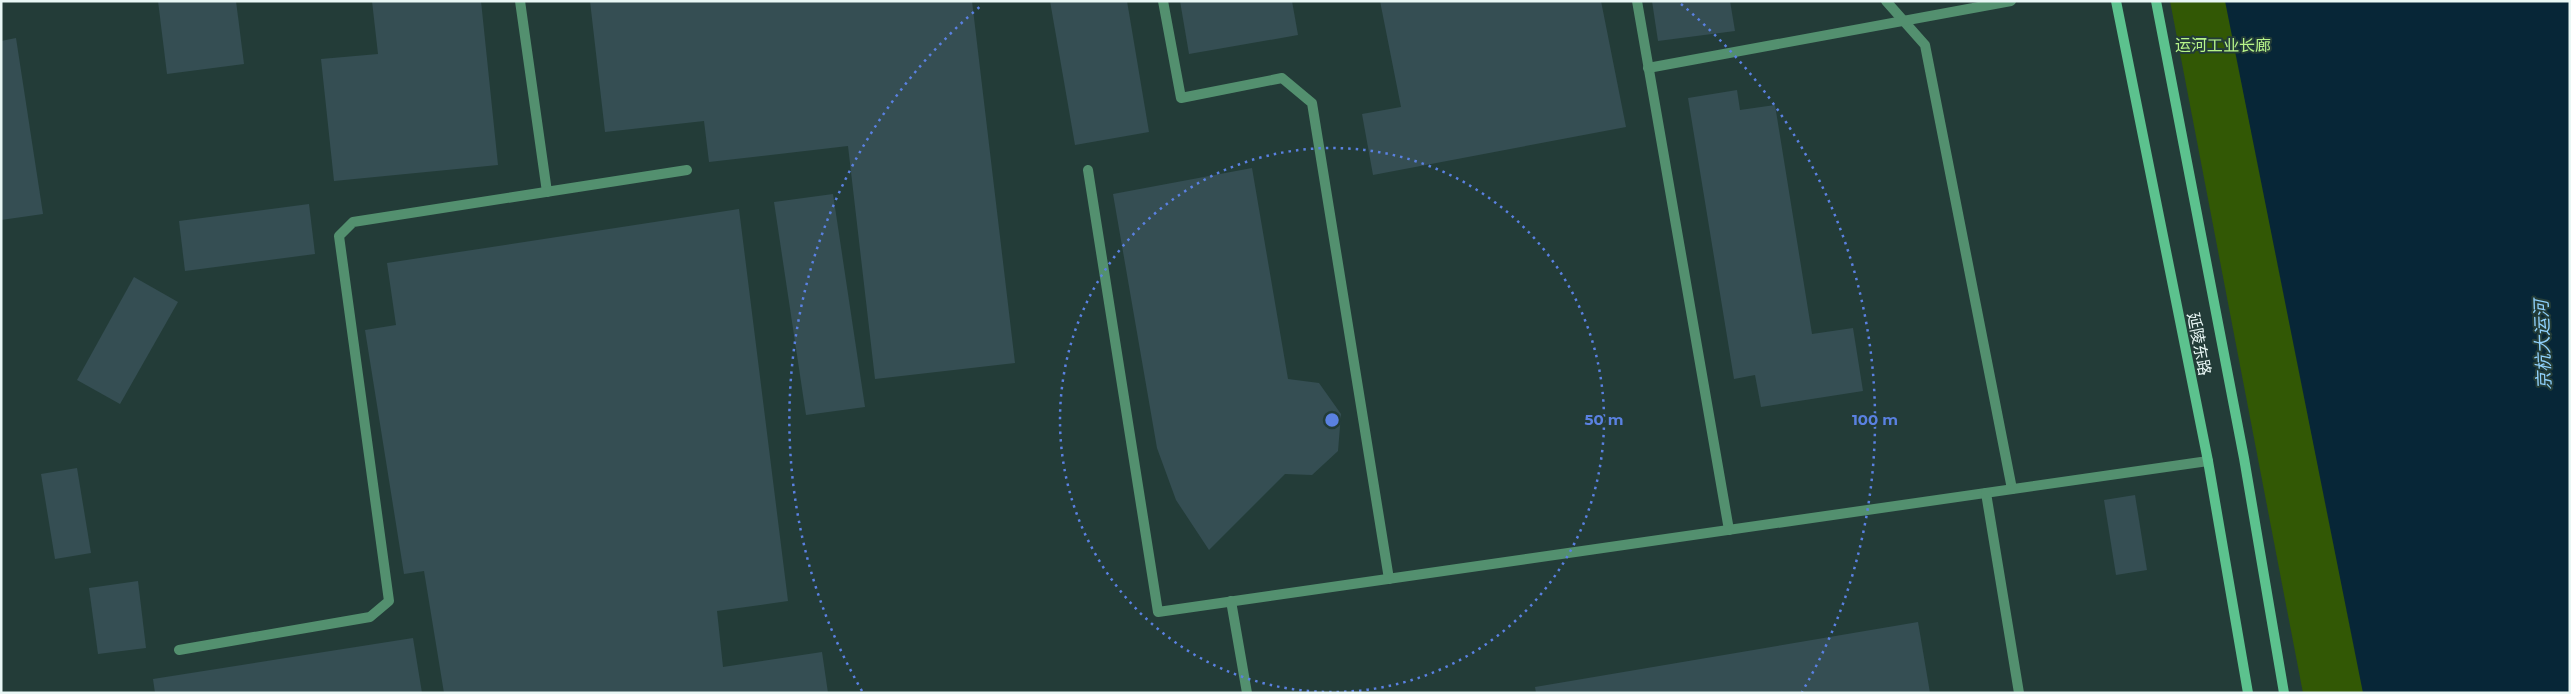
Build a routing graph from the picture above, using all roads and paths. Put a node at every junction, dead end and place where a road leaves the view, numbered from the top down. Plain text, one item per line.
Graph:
1 (520, 1) edge
2 (1163, 1) edge
3 (1636, 1) edge
4 (1886, 1) edge
5 (2010, 1) edge
6 (2116, 1) edge
7 (2156, 1) edge
8 (1904, 21) junction
9 (1648, 68) junction
10 (687, 170) dead end
11 (1088, 170) dead end
12 (547, 192) junction
13 (2208, 461) junction
14 (2012, 489) junction
15 (1986, 493) junction
16 (1730, 530) junction
17 (1389, 579) junction
18 (1231, 602) junction
19 (179, 650) dead end
20 (1246, 693) edge
21 (2019, 693) edge
22 (2248, 693) edge
23 (2284, 693) edge

1 - 12 lane
2 - 17 lane
3 - 9 lane
4 - 8 lane
5 - 8 lane
6 - 13 main road, 延陵东路
7 - 23 main road, 延陵东路
8 - 9 lane
8 - 14 lane
9 - 16 lane
10 - 12 lane
11 - 18 lane
12 - 19 lane
13 - 14 lane
13 - 22 main road, 延陵东路
14 - 15 lane
15 - 16 lane
15 - 21 lane
16 - 17 lane
17 - 18 lane
18 - 20 lane

